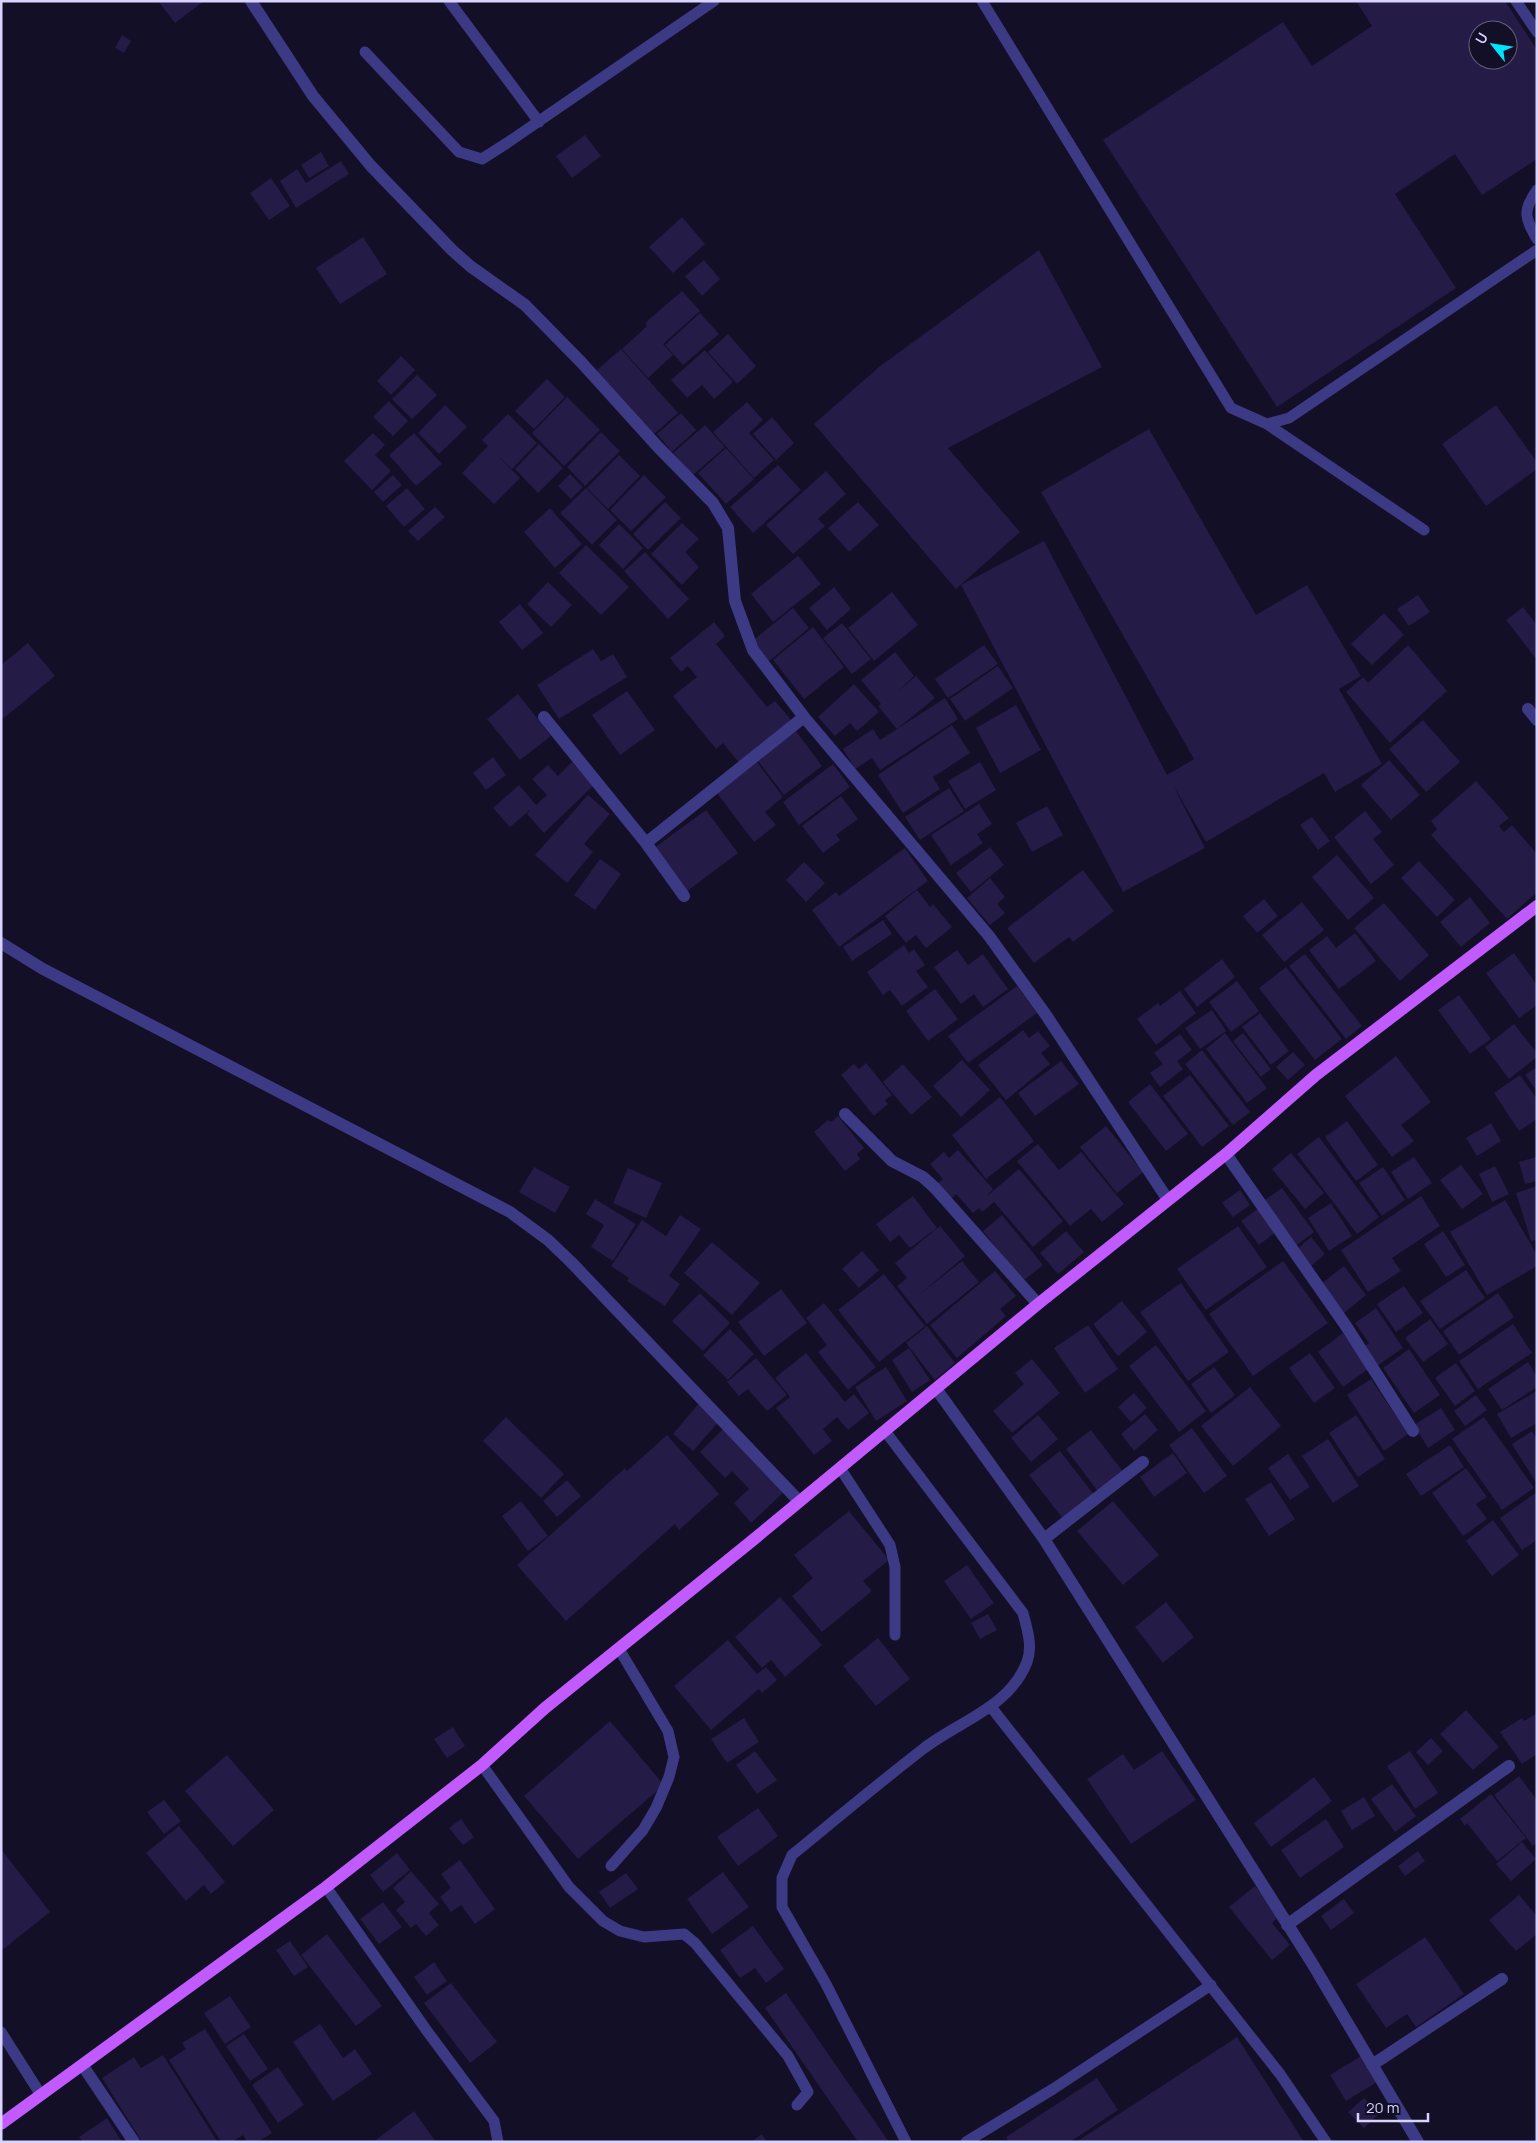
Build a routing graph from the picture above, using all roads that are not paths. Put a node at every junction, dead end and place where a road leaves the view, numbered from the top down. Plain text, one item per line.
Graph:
1 (251, 1) edge
2 (449, 1) edge
3 (714, 1) edge
4 (982, 1) edge
5 (1516, 1) edge
6 (1537, 32) edge
7 (365, 52) dead end
8 (538, 122) junction
9 (1537, 190) edge
10 (1537, 239) edge
11 (1537, 250) edge
12 (1267, 424) junction
13 (1424, 530) dead end
14 (1528, 709) dead end
15 (544, 717) dead end
16 (804, 717) junction
17 (1537, 720) edge
18 (646, 843) junction
19 (684, 896) dead end
20 (1537, 906) edge
21 (1, 942) edge
22 (845, 1114) dead end
23 (1226, 1154) junction
24 (1168, 1200) junction
25 (1038, 1304) junction
26 (937, 1390) junction
27 (885, 1431) junction
28 (1413, 1431) dead end
29 (1142, 1462) dead end
30 (840, 1468) junction
31 (799, 1501) junction
32 (1044, 1539) junction
33 (895, 1635) dead end
34 (620, 1649) junction
35 (991, 1707) junction
36 (482, 1765) junction
37 (1509, 1766) dead end
38 (611, 1866) dead end
39 (326, 1887) junction
40 (1287, 1925) junction
41 (1502, 1979) dead end
42 (1211, 1985) junction
43 (1, 2032) edge
44 (1372, 2065) junction
45 (83, 2066) junction
46 (41, 2095) junction
47 (797, 2105) dead end
48 (1, 2124) edge
49 (134, 2142) edge
50 (498, 2142) edge
51 (906, 2142) edge
52 (966, 2142) edge
53 (1326, 2142) edge
54 (1418, 2142) edge

1 - 16 street
2 - 8 lane
3 - 8 lane
4 - 12 lane
5 - 6 lane
7 - 8 lane
9 - 10 lane
11 - 12 lane
12 - 13 lane
14 - 17 street
15 - 18 street
16 - 18 street
16 - 24 street
18 - 19 street
20 - 23 main road
21 - 31 street
22 - 25 street
23 - 24 main road
23 - 28 street
24 - 25 main road
25 - 26 main road
26 - 27 main road
26 - 32 street
27 - 30 main road
27 - 35 lane
29 - 32 street
30 - 31 main road
30 - 33 lane
31 - 34 main road
32 - 40 street
34 - 36 main road
34 - 38 lane
35 - 42 lane
35 - 51 lane
36 - 39 main road
36 - 47 lane
37 - 40 street
39 - 45 main road
39 - 50 lane
40 - 44 street
41 - 44 street
42 - 52 lane
42 - 53 lane
43 - 46 lane
44 - 54 street
45 - 46 main road
45 - 49 street
46 - 48 main road

